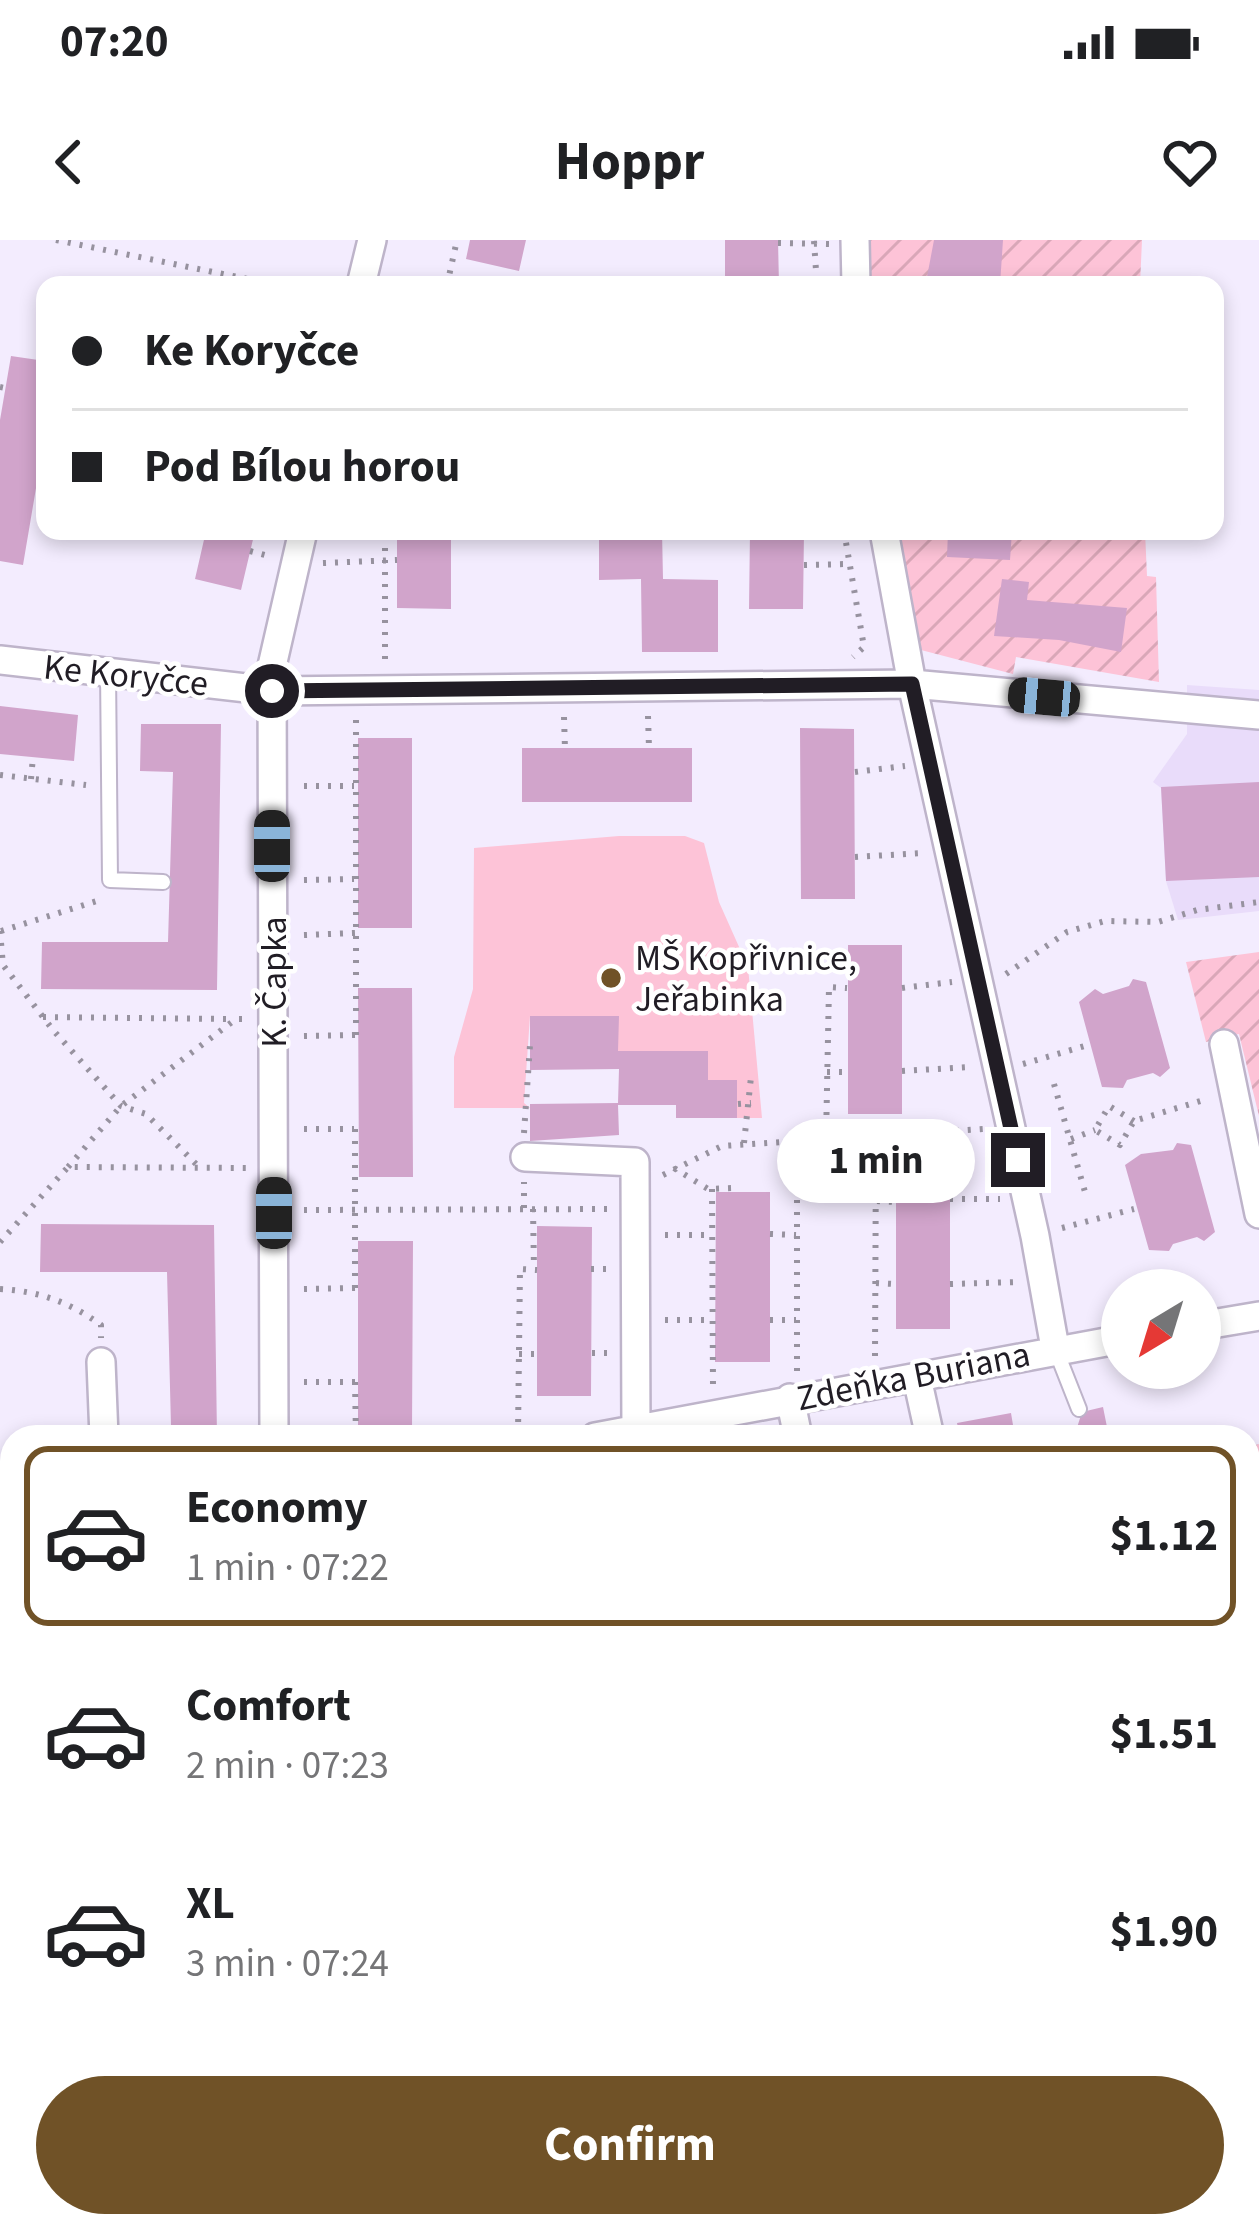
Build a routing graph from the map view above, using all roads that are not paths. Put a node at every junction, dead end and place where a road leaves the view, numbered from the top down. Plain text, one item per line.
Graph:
1 (372, 240) edge
2 (855, 242) edge
3 (363, 276) edge
4 (856, 276) edge
5 (294, 540) edge
6 (886, 540) edge
7 (0, 661) edge
8 (108, 670) junction
9 (912, 684) junction
10 (272, 691) junction
11 (1259, 715) edge
12 (163, 882) dead end
13 (1224, 1043) dead end
14 (525, 1156) dead end
15 (1259, 1214) edge
16 (1259, 1316) edge
17 (1221, 1322) edge
18 (1101, 1342) edge
19 (1055, 1348) junction
20 (101, 1361) road end
21 (916, 1378) junction
22 (793, 1389) junction
23 (1078, 1409) dead end
24 (104, 1425) edge
25 (274, 1425) edge
26 (634, 1425) edge
27 (660, 1425) edge
28 (796, 1425) edge
29 (927, 1425) edge

1 - 3 street
2 - 4 street
5 - 10 street, K. Čapka
6 - 9 street
7 - 8 street, Ke Koryčce
8 - 10 street, Ke Koryčce
8 - 12 lane
9 - 10 street, Ke Koryčce
9 - 11 street, Ke Koryčce
9 - 19 street
10 - 25 street, K. Čapka
13 - 15 street
14 - 26 street
16 - 17 street
18 - 19 street, Zdeňka Buriana
19 - 21 street, Zdeňka Buriana
19 - 23 lane
20 - 24 street
21 - 22 street, Zdeňka Buriana
21 - 29 street
22 - 27 street, Zdeňka Buriana
22 - 28 street

